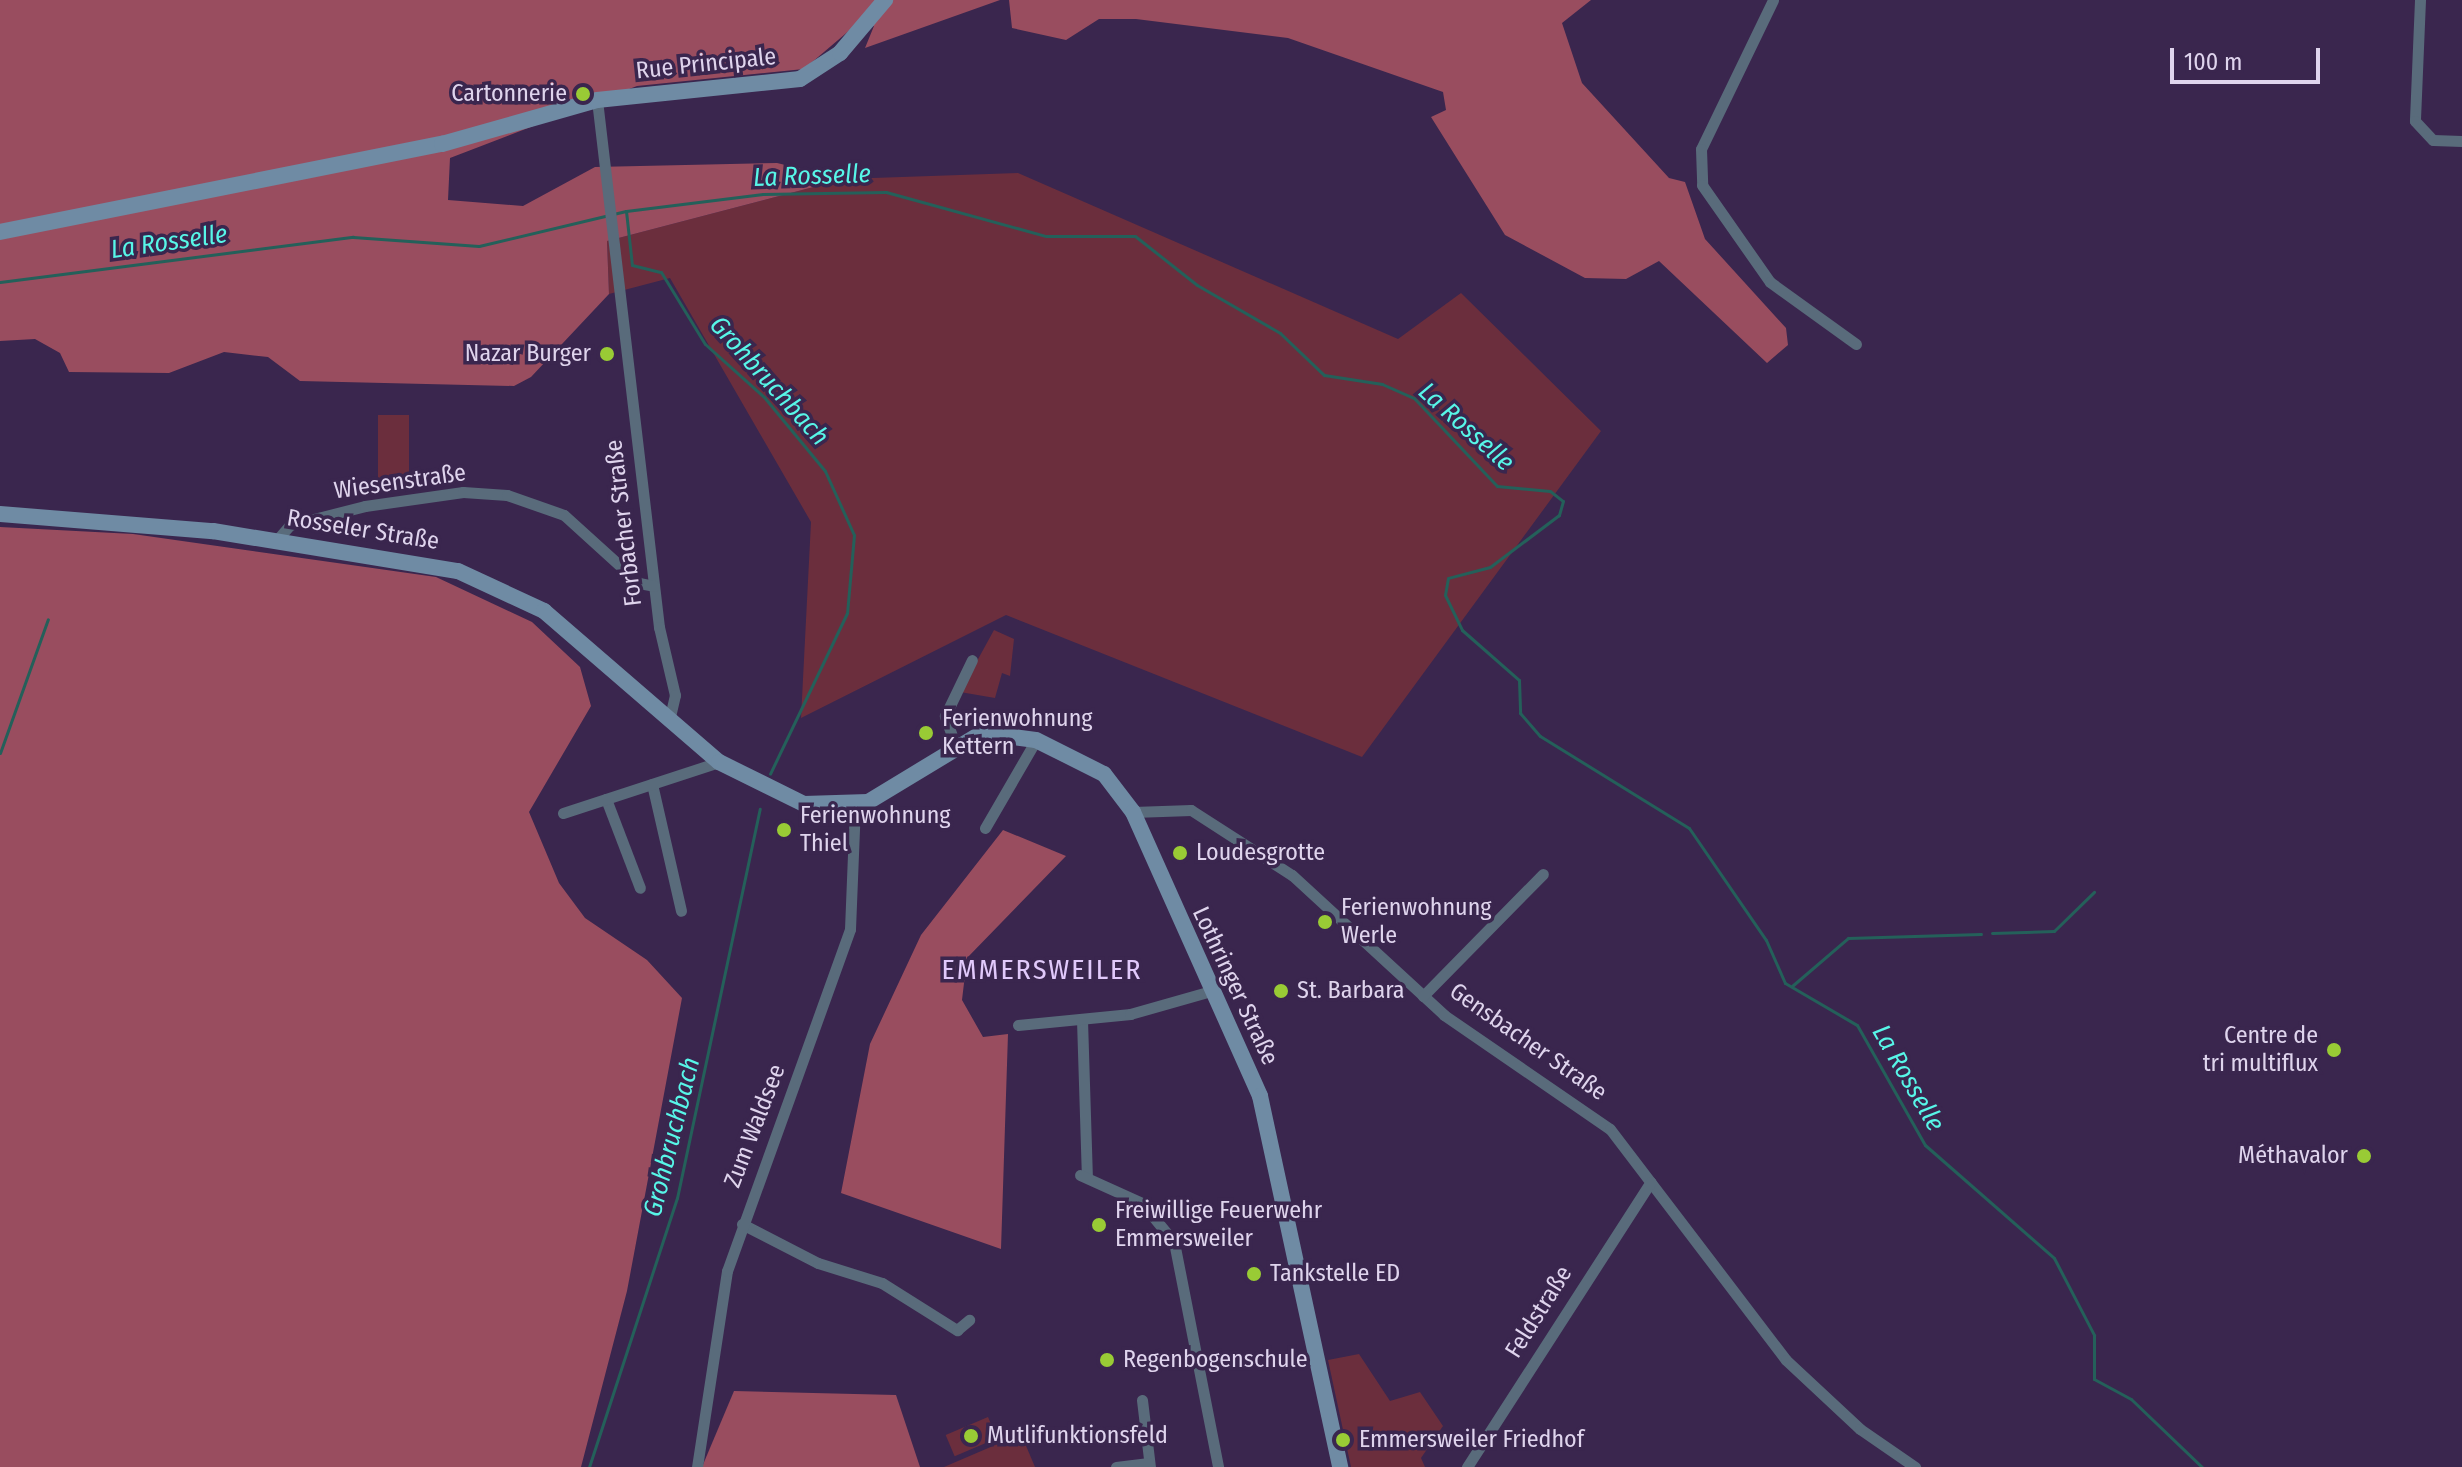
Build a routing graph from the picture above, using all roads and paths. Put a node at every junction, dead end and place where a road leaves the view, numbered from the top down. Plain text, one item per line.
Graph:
1 (885, 0) edge
2 (1773, 0) edge
3 (2420, 0) edge
4 (597, 100) junction
5 (2462, 141) edge
6 (0, 232) edge
7 (1856, 344) dead end
8 (0, 514) edge
9 (276, 541) junction
10 (654, 586) junction
11 (972, 660) dead end
12 (669, 721) junction
13 (1036, 740) junction
14 (955, 744) junction
15 (719, 762) junction
16 (652, 784) junction
17 (606, 799) junction
18 (855, 805) junction
19 (1133, 812) junction
20 (563, 813) dead end
21 (985, 828) dead end
22 (1543, 874) dead end
23 (640, 888) dead end
24 (681, 911) dead end
25 (1214, 990) junction
26 (1423, 996) junction
27 (1082, 1020) junction
28 (1018, 1025) dead end
29 (1651, 1182) junction
30 (742, 1224) junction
31 (969, 1320) dead end
32 (1142, 1400) dead end
33 (1149, 1465) edge
34 (697, 1467) edge
35 (1116, 1467) edge
36 (1218, 1467) edge
37 (1340, 1467) edge
38 (1467, 1467) edge
39 (1915, 1467) edge

1 - 4 main road, Rue Principale
2 - 7 street
3 - 5 street
4 - 6 main road, Rue Principale
4 - 10 street, Forbacher Straße
8 - 9 main road, Rosseler Straße
9 - 10 street, Wiesenstraße
9 - 12 main road, Rosseler Straße
10 - 12 street, Forbacher Straße
11 - 14 street
12 - 15 main road
13 - 14 main road
13 - 19 main road
13 - 21 street
14 - 18 main road
15 - 16 street
15 - 18 main road
16 - 17 street
16 - 24 street
17 - 20 street
17 - 23 street
18 - 30 street, Zum Waldsee
19 - 25 main road, Lothringer Straße
19 - 26 street, Gensbacher Straße
22 - 26 street
25 - 27 street
25 - 37 main road, Lothringer Straße
26 - 29 street, Gensbacher Straße
27 - 28 street
27 - 36 street
29 - 38 street, Feldstraße
29 - 39 street, Gensbacher Straße
30 - 31 street
30 - 34 street, Zum Waldsee
32 - 33 street
33 - 35 street

